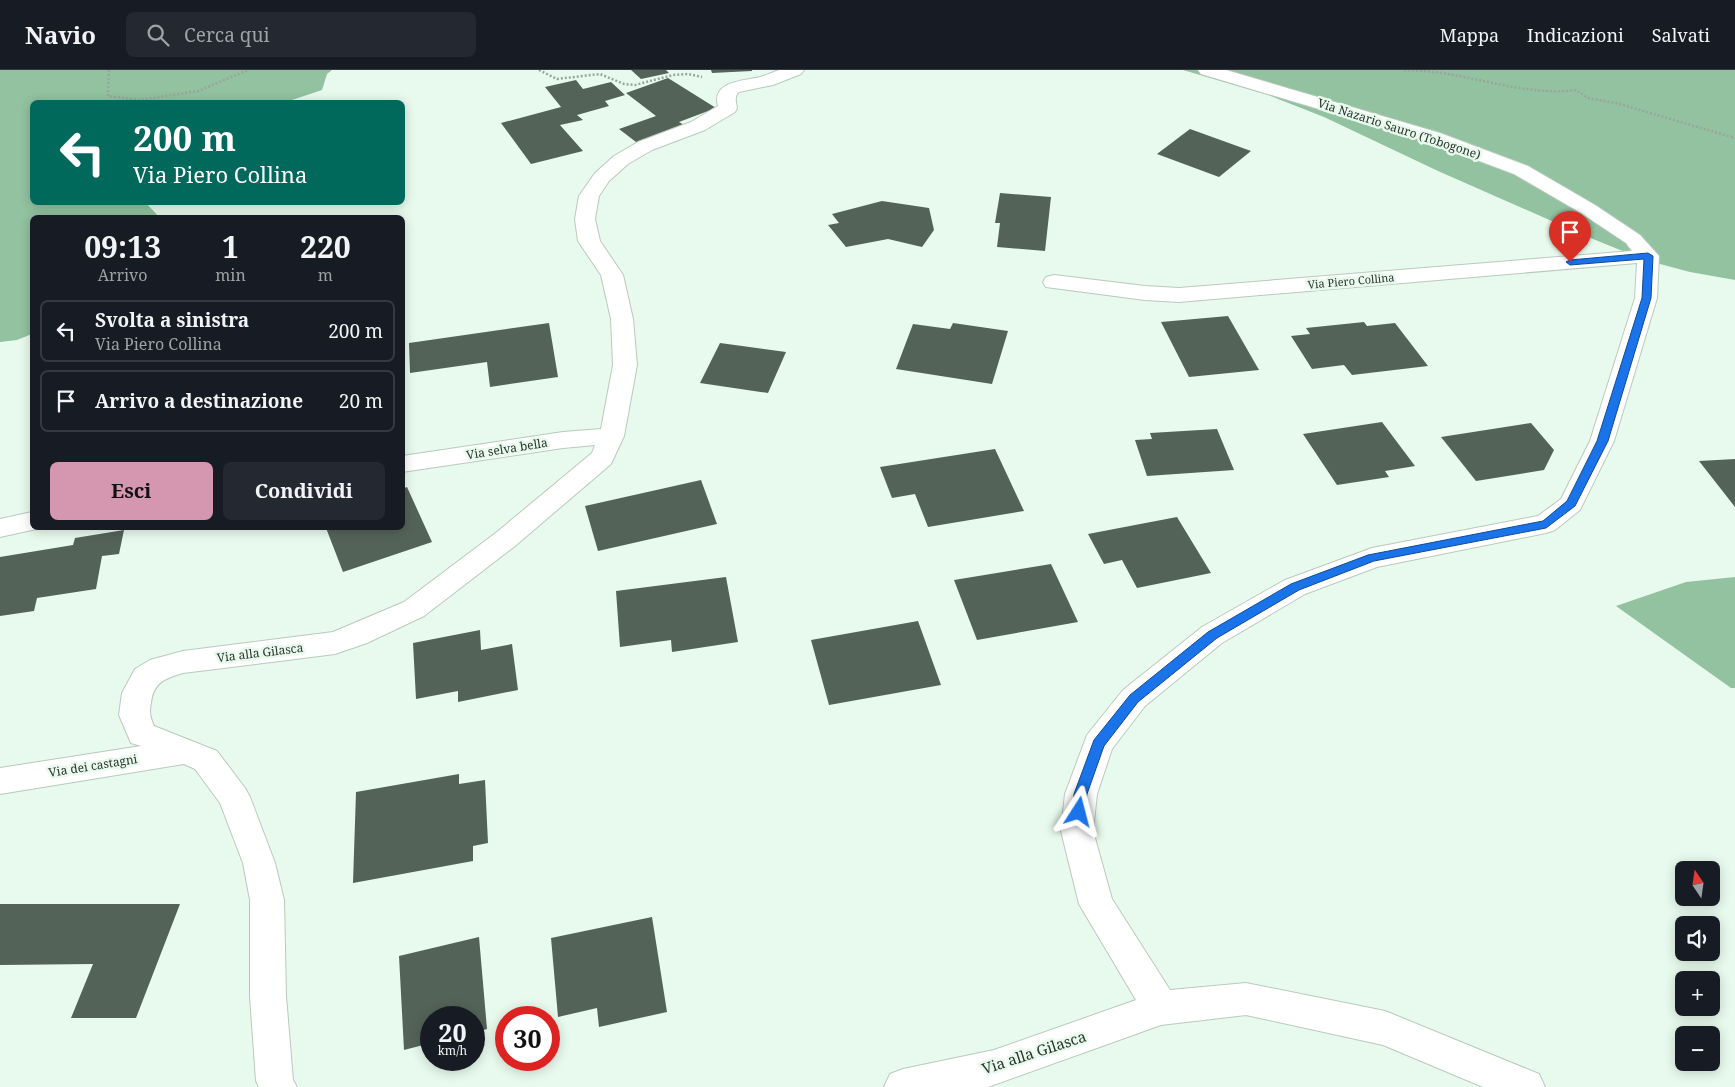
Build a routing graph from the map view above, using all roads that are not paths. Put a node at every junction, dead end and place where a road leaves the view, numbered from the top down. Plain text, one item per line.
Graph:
1 (795, 70) edge
2 (1207, 70) edge
3 (1648, 256) junction
4 (1054, 282) dead end
5 (612, 436) junction
6 (405, 464) edge
7 (30, 522) edge
8 (0, 528) edge
9 (186, 752) junction
10 (0, 781) edge
11 (1161, 1008) junction
12 (278, 1087) edge
13 (904, 1087) edge
14 (1526, 1087) edge

1 - 5 street, Via alla Gilasca
2 - 3 street, Via Nazario Sauro (Tobogone)
3 - 4 street, Via Piero Collina
3 - 11 street
5 - 6 street, Via selva bella
5 - 9 street, Via alla Gilasca
7 - 8 street
9 - 10 street, Via dei castagni
9 - 12 street, Via alla Gilasca
11 - 13 street, Via alla Gilasca
11 - 14 street

